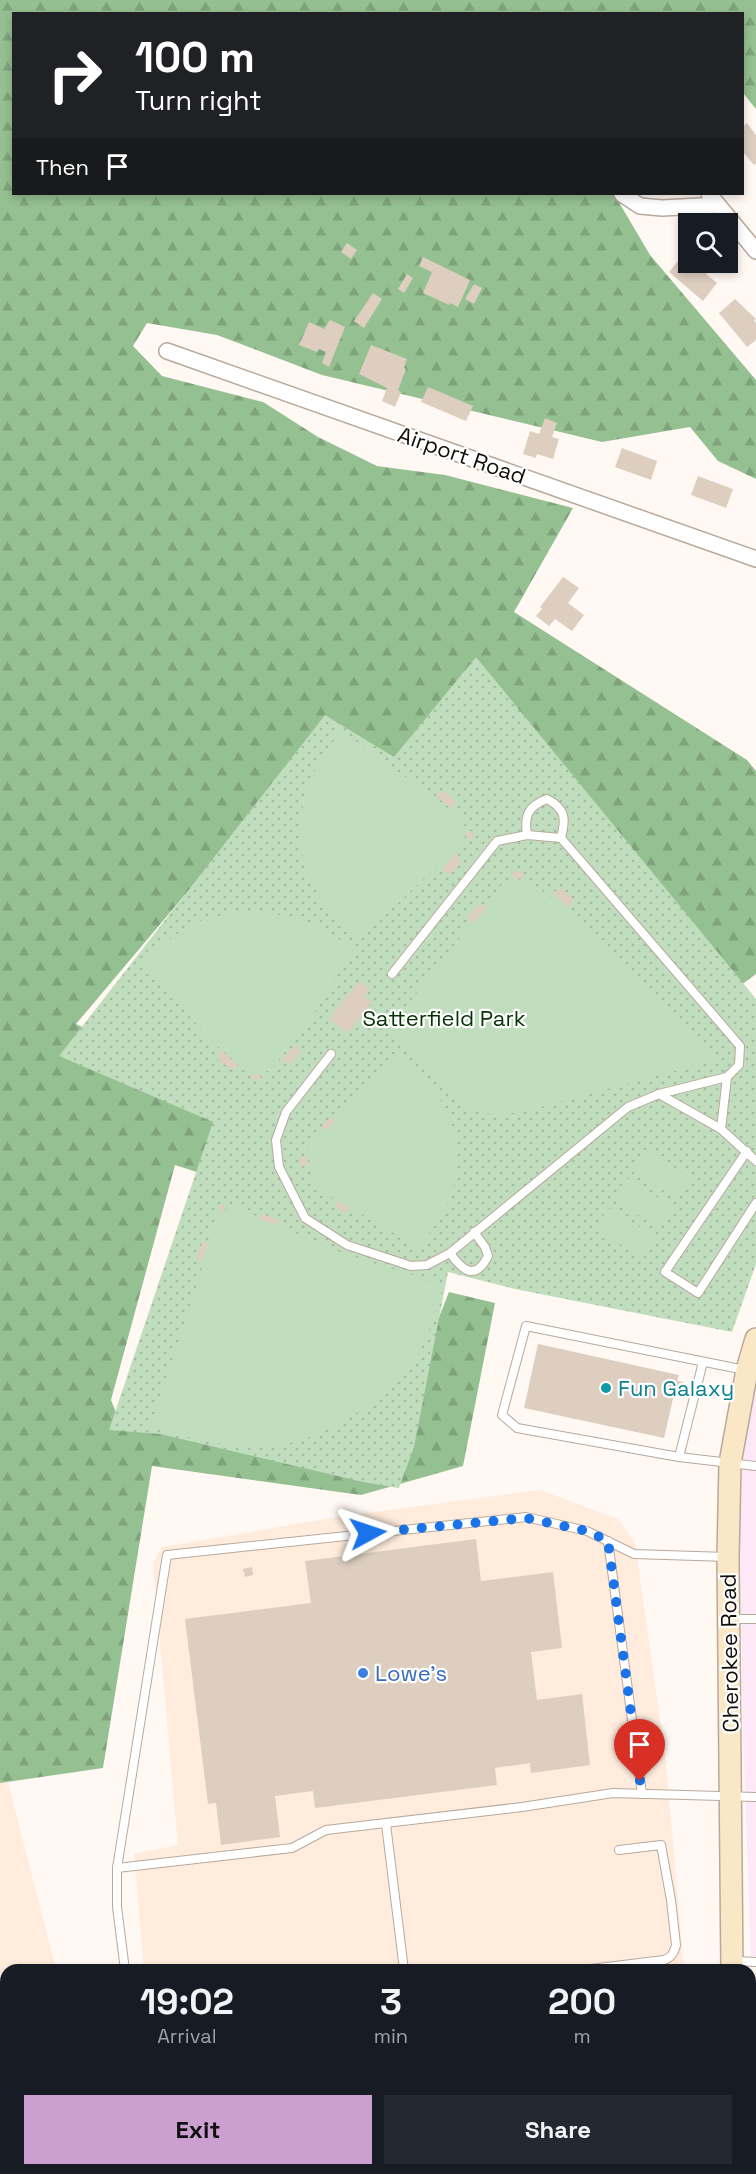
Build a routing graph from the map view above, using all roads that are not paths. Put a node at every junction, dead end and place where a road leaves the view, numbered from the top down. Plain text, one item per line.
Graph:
1 (624, 195) edge
2 (713, 199) edge
3 (756, 251) edge
4 (167, 351) dead end
5 (756, 559) edge
6 (527, 835) junction
7 (561, 838) junction
8 (392, 974) dead end
9 (331, 1054) dead end
10 (727, 1077) junction
11 (659, 1094) junction
12 (721, 1128) junction
13 (747, 1151) junction
14 (756, 1161) edge
15 (756, 1203) edge
16 (474, 1232) junction
17 (450, 1253) junction
18 (756, 1339) edge
19 (702, 1362) junction
20 (747, 1370) junction
21 (679, 1457) junction
22 (730, 1463) junction
23 (756, 1466) edge
24 (608, 1541) junction
25 (728, 1557) junction
26 (729, 1618) junction
27 (756, 1619) edge
28 (642, 1794) junction
29 (730, 1796) junction
30 (756, 1797) edge
31 (386, 1824) junction
32 (619, 1850) dead end
33 (117, 1868) junction
34 (756, 1962) edge
35 (124, 1964) edge
36 (403, 1964) edge
37 (630, 1964) edge
38 (732, 1964) edge
39 (740, 1964) edge

1 - 2 street
2 - 3 street
4 - 5 street, Airport Road
6 - 7 lane
6 - 7 lane
6 - 8 lane
7 - 10 lane
9 - 17 lane
10 - 11 lane
10 - 12 lane
11 - 12 lane
11 - 16 lane
12 - 13 lane
13 - 14 lane
13 - 15 lane
16 - 17 lane
16 - 17 lane
18 - 20 main road, Cherokee Road
19 - 20 lane
19 - 21 lane
19 - 21 lane
20 - 22 main road, Cherokee Road
21 - 22 lane
22 - 23 lane
22 - 25 main road, Cherokee Road
24 - 25 lane
24 - 28 lane
24 - 33 lane
25 - 26 main road, Cherokee Road
26 - 27 lane
26 - 29 main road, Cherokee Road
28 - 29 lane
28 - 31 lane
29 - 30 lane
29 - 38 main road, Cherokee Road
31 - 33 lane
31 - 36 lane
32 - 37 lane
33 - 35 lane
34 - 39 lane

